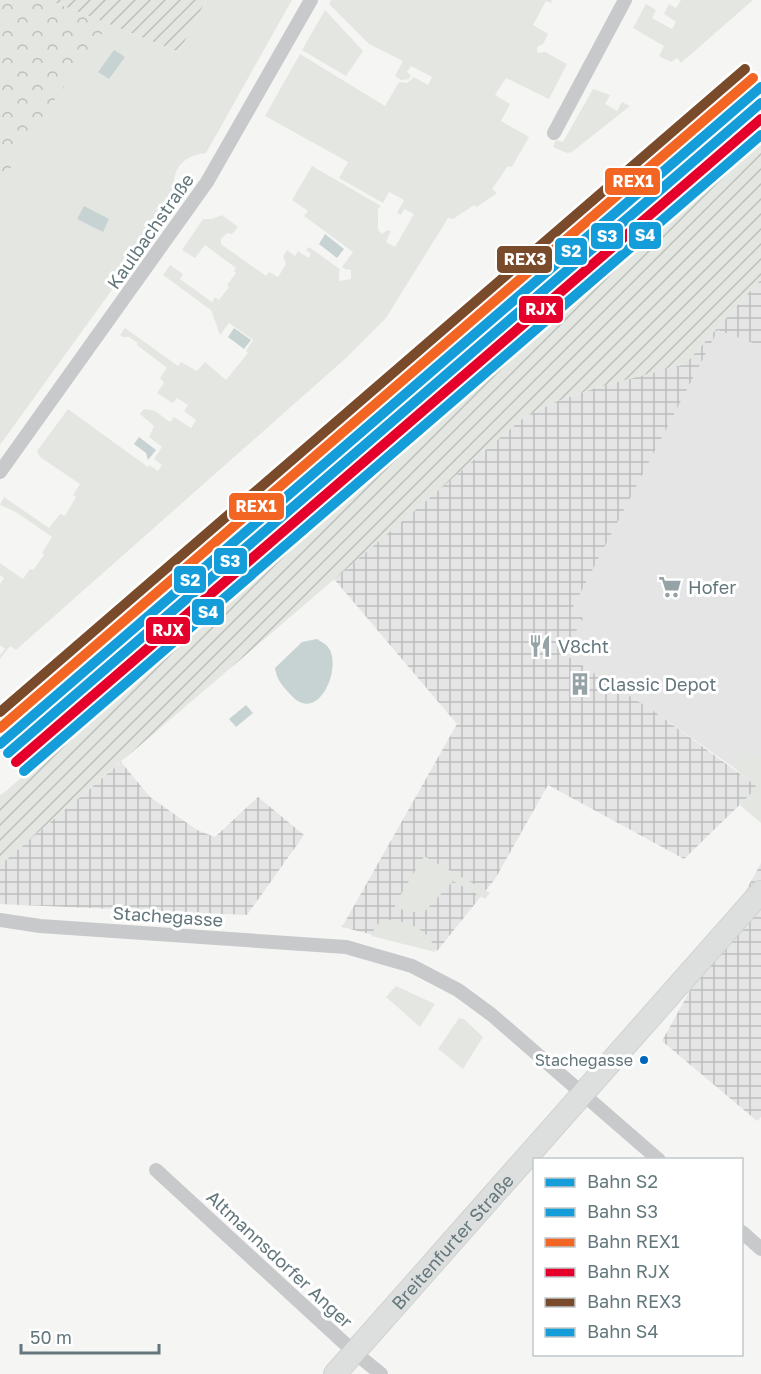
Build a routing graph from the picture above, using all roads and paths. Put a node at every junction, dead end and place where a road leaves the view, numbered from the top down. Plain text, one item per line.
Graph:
1 (311, 0) edge
2 (625, 0) edge
3 (554, 133) dead end
4 (0, 472) edge
5 (761, 892) edge
6 (0, 920) edge
7 (583, 1094) junction
8 (657, 1158) edge
9 (156, 1170) dead end
10 (743, 1234) edge
11 (761, 1250) edge
12 (354, 1352) junction
13 (335, 1374) edge
14 (381, 1374) edge

1 - 4 street, Kaulbachstraße
2 - 3 street
5 - 7 main road, Breitenfurter Straße
6 - 7 street, Stachegasse
7 - 8 street, Stachegasse
7 - 12 main road, Breitenfurter Straße
9 - 12 street, Altmannsdorfer Anger
10 - 11 street
12 - 13 main road, Breitenfurter Straße
12 - 14 street, Altmannsdorfer Anger

